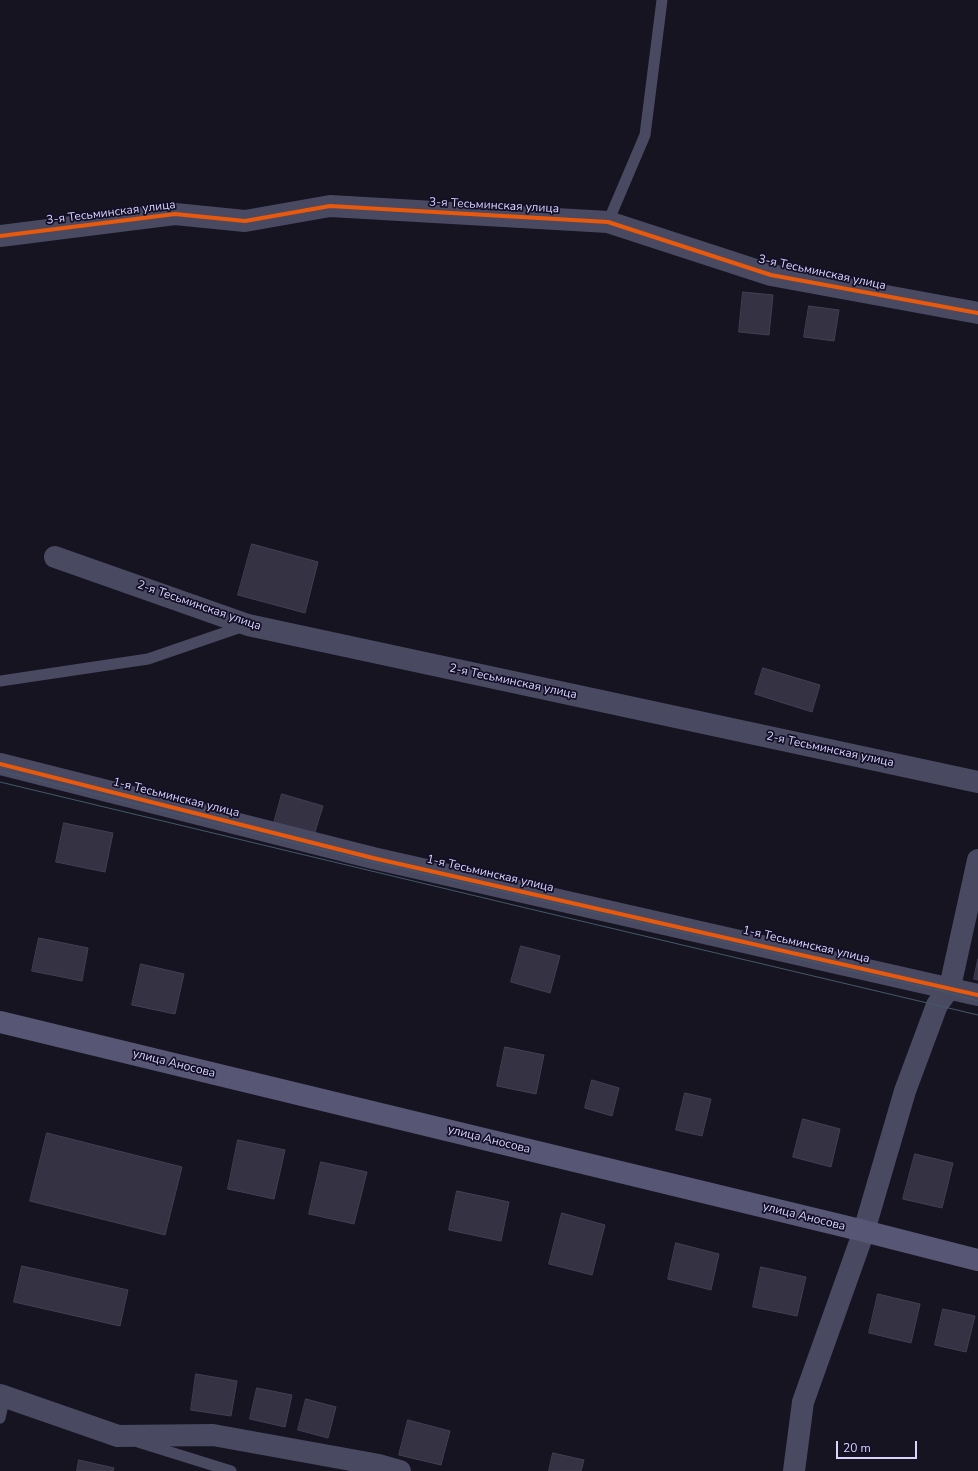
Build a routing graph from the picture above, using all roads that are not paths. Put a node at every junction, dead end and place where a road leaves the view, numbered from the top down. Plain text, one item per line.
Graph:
1 (662, 0) edge
2 (608, 222) junction
3 (0, 236) edge
4 (978, 313) edge
5 (55, 557) dead end
6 (248, 625) junction
7 (0, 681) edge
8 (0, 764) edge
9 (978, 782) edge
10 (978, 860) edge
11 (950, 987) junction
12 (978, 995) edge
13 (0, 1022) edge
14 (864, 1231) junction
15 (978, 1260) edge
16 (2, 1396) edge
17 (0, 1418) edge
18 (118, 1436) junction
19 (231, 1471) edge
20 (400, 1471) edge
21 (794, 1471) edge

1 - 2 lane
2 - 3 street, 3-я Тесьминская улица
2 - 4 street, 3-я Тесьминская улица
5 - 6 street, 2-я Тесьминская улица
6 - 7 lane
6 - 9 street, 2-я Тесьминская улица
8 - 11 street, 1-я Тесьминская улица
10 - 11 street
11 - 12 street, 1-я Тесьминская улица
11 - 14 street
13 - 14 main road, улица Аносова
14 - 15 main road, улица Аносова
14 - 21 street
16 - 17 lane
16 - 18 street
18 - 19 lane
18 - 20 street

